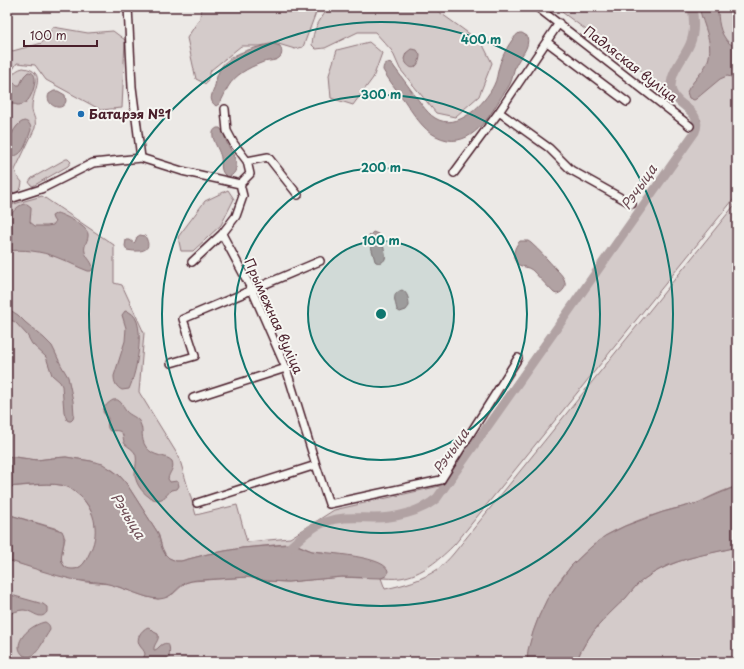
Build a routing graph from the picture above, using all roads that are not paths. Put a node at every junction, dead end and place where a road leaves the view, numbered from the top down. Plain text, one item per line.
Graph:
1 (128, 7) edge
2 (537, 7) edge
3 (559, 23) junction
4 (547, 42) junction
5 (627, 102) dead end
6 (225, 109) dead end
7 (499, 112) junction
8 (690, 126) dead end
9 (141, 158) junction
10 (246, 161) junction
11 (454, 173) dead end
12 (240, 184) junction
13 (298, 195) dead end
14 (7, 200) edge
15 (632, 204) dead end
16 (222, 234) junction
17 (320, 261) dead end
18 (192, 262) dead end
19 (252, 290) junction
20 (518, 358) dead end
21 (171, 363) dead end
22 (286, 368) junction
23 (193, 398) dead end
24 (316, 465) junction
25 (197, 503) dead end

1 - 9 street
2 - 3 street, Падляская вуліца
3 - 4 street
3 - 8 street, Падляская вуліца
4 - 5 street
4 - 7 street
6 - 10 street
7 - 11 street
7 - 15 street
9 - 12 street
9 - 14 street
10 - 12 street
10 - 13 street
12 - 16 street
16 - 18 street
16 - 19 street, Прымежная вуліца
17 - 19 street
19 - 21 street
19 - 22 street, Прымежная вуліца
20 - 24 street, Прымежная вуліца
22 - 23 street
22 - 24 street, Прымежная вуліца
24 - 25 street

